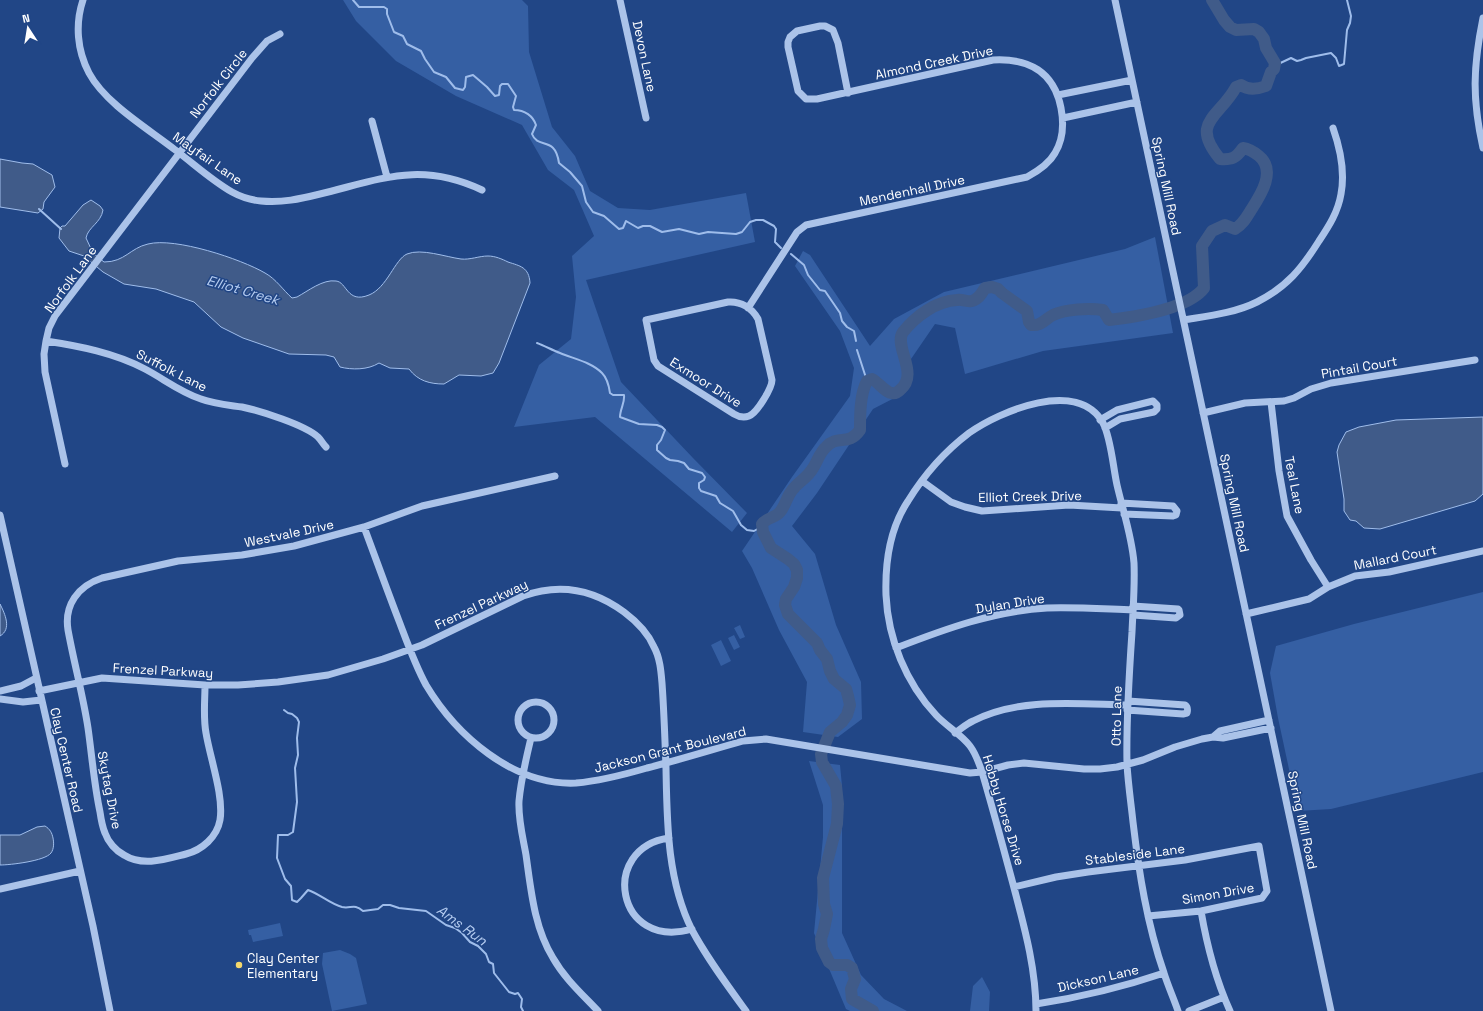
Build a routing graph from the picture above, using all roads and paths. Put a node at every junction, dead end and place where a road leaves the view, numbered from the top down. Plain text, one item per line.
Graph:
1 (83, 0) edge
2 (620, 0) edge
3 (1115, 0) edge
4 (1483, 18) edge
5 (280, 34) dead end
6 (1132, 80) junction
7 (848, 93) junction
8 (1058, 95) junction
9 (1137, 102) junction
10 (646, 118) dead end
11 (1063, 118) junction
12 (372, 121) dead end
13 (1333, 128) dead end
14 (1483, 148) edge
15 (179, 153) junction
16 (387, 177) junction
17 (482, 190) dead end
18 (748, 308) junction
19 (1184, 320) junction
20 (46, 341) junction
21 (1475, 360) dead end
22 (1271, 402) junction
23 (1203, 413) junction
24 (1100, 420) junction
25 (1105, 428) junction
26 (326, 447) dead end
27 (65, 464) dead end
28 (555, 476) dead end
29 (922, 481) junction
30 (1122, 508) junction
31 (0, 515) edge
32 (364, 528) junction
33 (1483, 551) edge
34 (1328, 587) junction
35 (1133, 610) junction
36 (1246, 614) junction
37 (70, 641) joint
38 (896, 648) junction
39 (410, 650) junction
40 (36, 678) junction
41 (79, 683) junction
42 (205, 685) junction
43 (0, 691) edge
44 (39, 691) junction
45 (0, 699) edge
46 (41, 700) junction
47 (1128, 705) junction
48 (1269, 720) junction
49 (1271, 728) junction
50 (955, 733) junction
51 (1213, 737) junction
52 (531, 738) junction
53 (666, 763) junction
54 (1127, 764) junction
55 (982, 772) junction
56 (523, 773) junction
57 (669, 838) junction
58 (1259, 846) joint
59 (1138, 866) junction
60 (80, 871) junction
61 (1014, 888) junction
62 (0, 889) edge
63 (1201, 911) junction
64 (1148, 916) junction
65 (692, 929) junction
66 (1164, 973) junction
67 (1224, 997) junction
68 (1036, 1007) edge
69 (110, 1011) edge
70 (598, 1011) edge
71 (746, 1011) edge
72 (1178, 1011) edge
73 (1189, 1011) edge
74 (1230, 1011) edge
75 (1330, 1011) edge

1 - 15 street, Mayfair Lane
2 - 10 street, Devon Lane
3 - 6 street, Spring Mill Road
4 - 14 street
5 - 15 street, Norfolk Circle
6 - 8 street
6 - 9 street, Spring Mill Road
7 - 7 street, Almond Creek Drive
7 - 8 street, Almond Creek Drive
8 - 11 street, Mendenhall Drive
9 - 11 street
9 - 19 street, Spring Mill Road
11 - 18 street, Mendenhall Drive
12 - 16 street
13 - 19 street
15 - 16 street, Mayfair Lane
15 - 20 street, Norfolk Lane
16 - 17 street, Mayfair Lane
18 - 18 street, Exmoor Drive
19 - 23 street, Spring Mill Road
20 - 26 street, Suffolk Lane
20 - 27 street, Norfolk Lane
21 - 22 street, Pintail Court
22 - 23 street, Pintail Court
22 - 34 street, Teal Lane
23 - 36 street, Spring Mill Road
24 - 25 street, Otto Lane
24 - 25 street
24 - 29 street, Hobby Horse Drive
25 - 30 street, Otto Lane
28 - 32 street, Westvale Drive
29 - 30 street, Elliot Creek Drive
29 - 38 street, Hobby Horse Drive
30 - 30 street, Elliot Creek Drive
30 - 35 street, Otto Lane
31 - 40 street, Clay Center Road
32 - 37 street, Westvale Drive
32 - 39 street, Jackson Grant Boulevard
33 - 34 street, Mallard Court
34 - 36 street, Mallard Court
35 - 35 street, Dylan Drive
35 - 38 street, Dylan Drive
35 - 47 street, Otto Lane
36 - 48 street, Spring Mill Road
37 - 41 street, Skytag Drive
38 - 50 street, Hobby Horse Drive
39 - 42 street, Frenzel Parkway
39 - 53 street, Frenzel Parkway
39 - 56 street, Jackson Grant Boulevard
40 - 43 street
40 - 44 street, Clay Center Road
41 - 42 street, Frenzel Parkway
41 - 42 street, Skytag Drive
41 - 44 street, Frenzel Parkway
44 - 46 street, Clay Center Road
45 - 46 street
46 - 60 street, Clay Center Road
47 - 47 street
47 - 50 street
47 - 54 street, Otto Lane
48 - 49 street, Spring Mill Road
48 - 51 street, Jackson Grant Boulevard
49 - 51 street, Jackson Grant Boulevard
49 - 75 street, Spring Mill Road
50 - 55 street, Hobby Horse Drive
51 - 54 street, Jackson Grant Boulevard
52 - 52 street
52 - 56 street
53 - 55 street, Jackson Grant Boulevard
53 - 56 street, Jackson Grant Boulevard
53 - 57 street, Frenzel Parkway
54 - 55 street, Jackson Grant Boulevard
54 - 59 street, Otto Lane
55 - 61 street, Hobby Horse Drive
56 - 70 street
57 - 65 street, Frenzel Parkway
57 - 65 street
58 - 59 street, Stableside Lane
58 - 63 street, Simon Drive
59 - 61 street, Stableside Lane
59 - 64 street, Otto Lane
60 - 62 street
60 - 69 street, Clay Center Road
61 - 68 street, Hobby Horse Drive
63 - 64 street, Simon Drive
63 - 67 street
64 - 66 street, Otto Lane
65 - 71 street, Frenzel Parkway
66 - 68 street, Dickson Lane
66 - 72 street, Otto Lane
67 - 73 street
67 - 74 street

